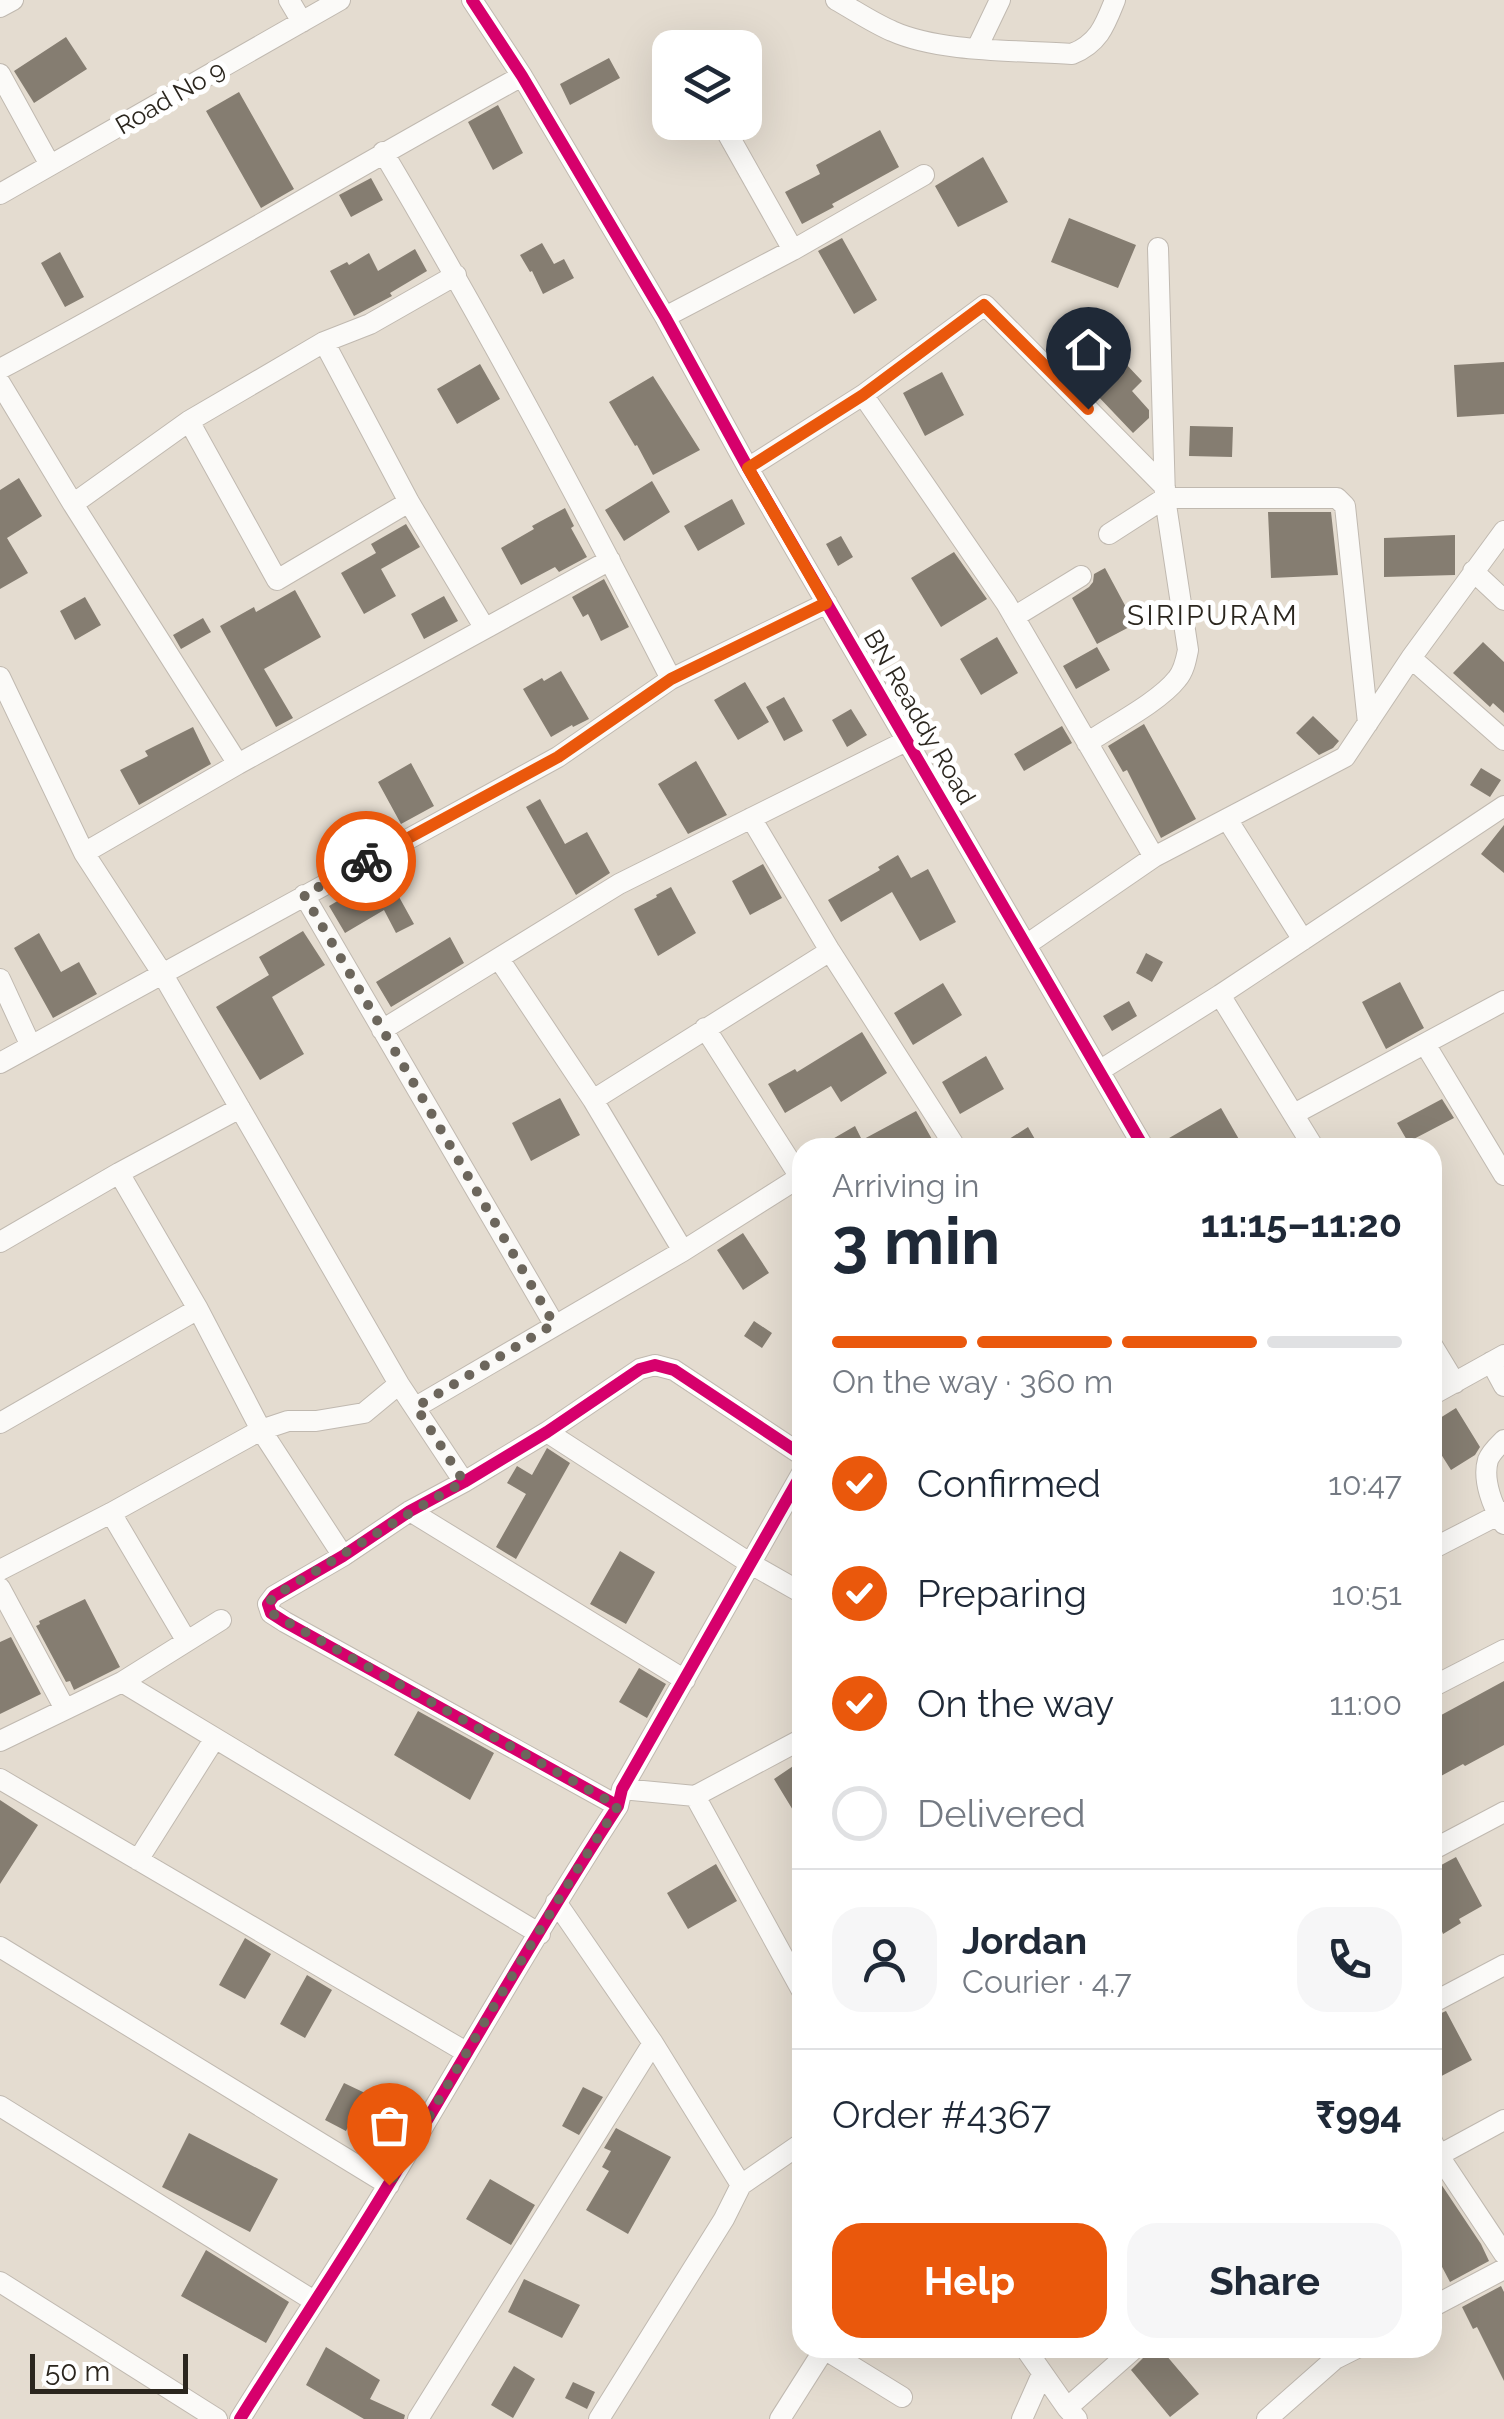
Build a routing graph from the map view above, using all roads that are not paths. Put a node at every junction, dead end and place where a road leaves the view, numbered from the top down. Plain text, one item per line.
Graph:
1 (12, 0) edge
2 (289, 0) edge
3 (340, 0) edge
4 (472, 0) edge
5 (836, 0) edge
6 (1000, 0) edge
7 (1115, 0) edge
8 (0, 8) edge
9 (302, 22) junction
10 (977, 48) junction
11 (0, 74) edge
12 (522, 76) junction
13 (731, 140) edge
14 (383, 152) junction
15 (50, 166) junction
16 (924, 175) dead end
17 (0, 194) edge
18 (1158, 248) dead end
19 (793, 250) junction
20 (456, 275) junction
21 (665, 317) junction
22 (324, 342) junction
23 (0, 369) edge
24 (0, 382) edge
25 (863, 395) junction
26 (188, 421) junction
27 (748, 468) junction
28 (1165, 493) junction
29 (409, 502) junction
30 (73, 504) junction
31 (1504, 531) edge
32 (1110, 534) dead end
33 (610, 560) junction
34 (1474, 572) junction
35 (1081, 576) dead end
36 (1504, 600) edge
37 (826, 603) junction
38 (1014, 617) junction
39 (484, 627) junction
40 (1411, 658) junction
41 (0, 677) edge
42 (671, 679) junction
43 (1368, 722) junction
44 (908, 740) junction
45 (1504, 740) edge
46 (1086, 743) junction
47 (238, 764) junction
48 (1504, 806) edge
49 (751, 818) junction
50 (1227, 819) junction
51 (84, 852) junction
52 (1154, 858) junction
53 (304, 895) junction
54 (1302, 940) junction
55 (1026, 946) junction
56 (830, 952) junction
57 (498, 959) junction
58 (162, 973) junction
59 (0, 979) edge
60 (1220, 995) junction
61 (1504, 1001) edge
62 (706, 1028) junction
63 (382, 1030) junction
64 (30, 1044) junction
65 (1424, 1044) junction
66 (0, 1063) edge
67 (1099, 1072) junction
68 (592, 1100) junction
69 (240, 1108) junction
70 (1294, 1114) junction
71 (950, 1138) edge
72 (1138, 1138) edge
73 (1308, 1138) edge
74 (792, 1165) edge
75 (119, 1173) junction
76 (1504, 1174) edge
77 (792, 1184) edge
78 (0, 1242) edge
79 (683, 1251) junction
80 (198, 1309) junction
81 (554, 1324) junction
82 (1497, 1359) edge
83 (1442, 1362) edge
84 (1455, 1383) junction
85 (399, 1384) junction
86 (1504, 1386) edge
87 (1442, 1390) edge
88 (416, 1407) junction
89 (0, 1424) edge
90 (261, 1430) junction
91 (547, 1432) junction
92 (1504, 1440) edge
93 (792, 1448) edge
94 (464, 1482) junction
95 (792, 1491) edge
96 (410, 1511) junction
97 (112, 1513) junction
98 (1502, 1517) edge
99 (1442, 1544) edge
100 (343, 1556) junction
101 (751, 1564) junction
102 (0, 1570) edge
103 (792, 1587) edge
104 (0, 1588) edge
105 (221, 1620) dead end
106 (186, 1640) junction
107 (1504, 1650) edge
108 (685, 1680) junction
109 (122, 1682) junction
110 (1442, 1682) edge
111 (65, 1709) junction
112 (215, 1738) junction
113 (0, 1740) edge
114 (792, 1743) edge
115 (0, 1779) edge
116 (695, 1796) junction
117 (620, 1798) junction
118 (1504, 1812) edge
119 (1442, 1845) edge
120 (138, 1860) junction
121 (556, 1902) junction
122 (540, 1934) junction
123 (0, 1946) edge
124 (1504, 1965) edge
125 (792, 1972) edge
126 (1442, 1999) edge
127 (654, 2044) junction
128 (466, 2052) junction
129 (0, 2106) edge
130 (1504, 2120) edge
131 (1442, 2149) edge
132 (792, 2150) edge
133 (1442, 2162) edge
134 (389, 2185) junction
135 (740, 2185) junction
136 (1504, 2254) edge
137 (1504, 2268) edge
138 (0, 2282) edge
139 (314, 2301) junction
140 (1442, 2302) edge
141 (818, 2358) edge
142 (840, 2358) edge
143 (1031, 2358) edge
144 (1125, 2358) edge
145 (1337, 2358) edge
146 (1042, 2374) junction
147 (902, 2398) dead end
148 (1072, 2414) edge
149 (217, 2419) edge
150 (240, 2419) edge
151 (418, 2419) edge
152 (598, 2419) edge
153 (780, 2419) edge
154 (1022, 2419) edge
155 (1266, 2419) edge

1 - 8 street
2 - 9 street
3 - 9 street, Road No 9
4 - 12 street, BN Readdy Road
5 - 10 street
6 - 10 street
7 - 10 street
9 - 15 street, Road No 9
11 - 15 street
12 - 14 street
12 - 21 street, BN Readdy Road
13 - 19 street
14 - 20 street
14 - 23 street
15 - 17 street, Road No 9
16 - 19 street
18 - 28 street
19 - 21 street
20 - 22 street
20 - 33 street
21 - 27 street, BN Readdy Road
22 - 26 street
22 - 29 street
24 - 30 street
25 - 27 street
25 - 28 street
25 - 38 street
26 - 29 street
26 - 30 street
27 - 37 street, BN Readdy Road
28 - 32 street
28 - 43 street
28 - 46 street
29 - 39 street
30 - 47 street
31 - 34 street
33 - 39 street
33 - 42 street
34 - 36 street
34 - 40 street
35 - 38 street
37 - 42 street
37 - 44 street, BN Readdy Road
38 - 46 street
39 - 47 street
40 - 43 street
40 - 45 street
41 - 51 street
42 - 53 street
43 - 50 street
44 - 49 street
44 - 55 street, BN Readdy Road
46 - 52 street
47 - 51 street
48 - 54 street
49 - 56 street
49 - 57 street
50 - 52 street
50 - 54 street
51 - 58 street
52 - 55 street
53 - 58 street
53 - 63 street
54 - 60 street
55 - 67 street, BN Readdy Road
56 - 62 street
56 - 71 street
57 - 63 street
57 - 68 street
58 - 64 street
58 - 69 street
59 - 64 street
60 - 67 street
60 - 70 street
61 - 65 street
62 - 68 street
62 - 74 street
63 - 81 street
64 - 66 street
65 - 70 street
65 - 76 street
67 - 72 street, BN Readdy Road
68 - 79 street
69 - 75 street
69 - 85 street
70 - 73 street
75 - 78 street
75 - 80 street
77 - 79 street
79 - 81 street
80 - 89 street
80 - 90 street
81 - 88 street
82 - 84 street
82 - 86 street
83 - 84 street
84 - 87 street
85 - 88 street
85 - 90 street
88 - 94 street
90 - 97 street
90 - 100 street
91 - 93 street
91 - 94 street
91 - 101 street
92 - 98 street
94 - 96 street
95 - 101 street
96 - 100 street
96 - 108 street
97 - 102 street
97 - 106 street
98 - 99 street
100 - 117 street
101 - 103 street
101 - 108 street
104 - 111 street
105 - 106 street
106 - 109 street
107 - 110 street
108 - 117 street
109 - 111 street
109 - 112 street
111 - 113 street
112 - 120 street
112 - 122 street
114 - 116 street
115 - 120 street
116 - 117 street
116 - 125 street
117 - 121 street
118 - 119 street
120 - 128 street
121 - 122 street
121 - 127 street
122 - 128 street
123 - 134 street
124 - 126 street
127 - 135 street
127 - 151 street
128 - 134 street
129 - 139 street
130 - 131 street
132 - 135 street
133 - 136 street
134 - 139 street
135 - 152 street
137 - 140 street
138 - 149 street
139 - 150 street
141 - 153 street
142 - 147 street
143 - 146 street
144 - 148 street
145 - 155 street
146 - 148 street
146 - 154 street

